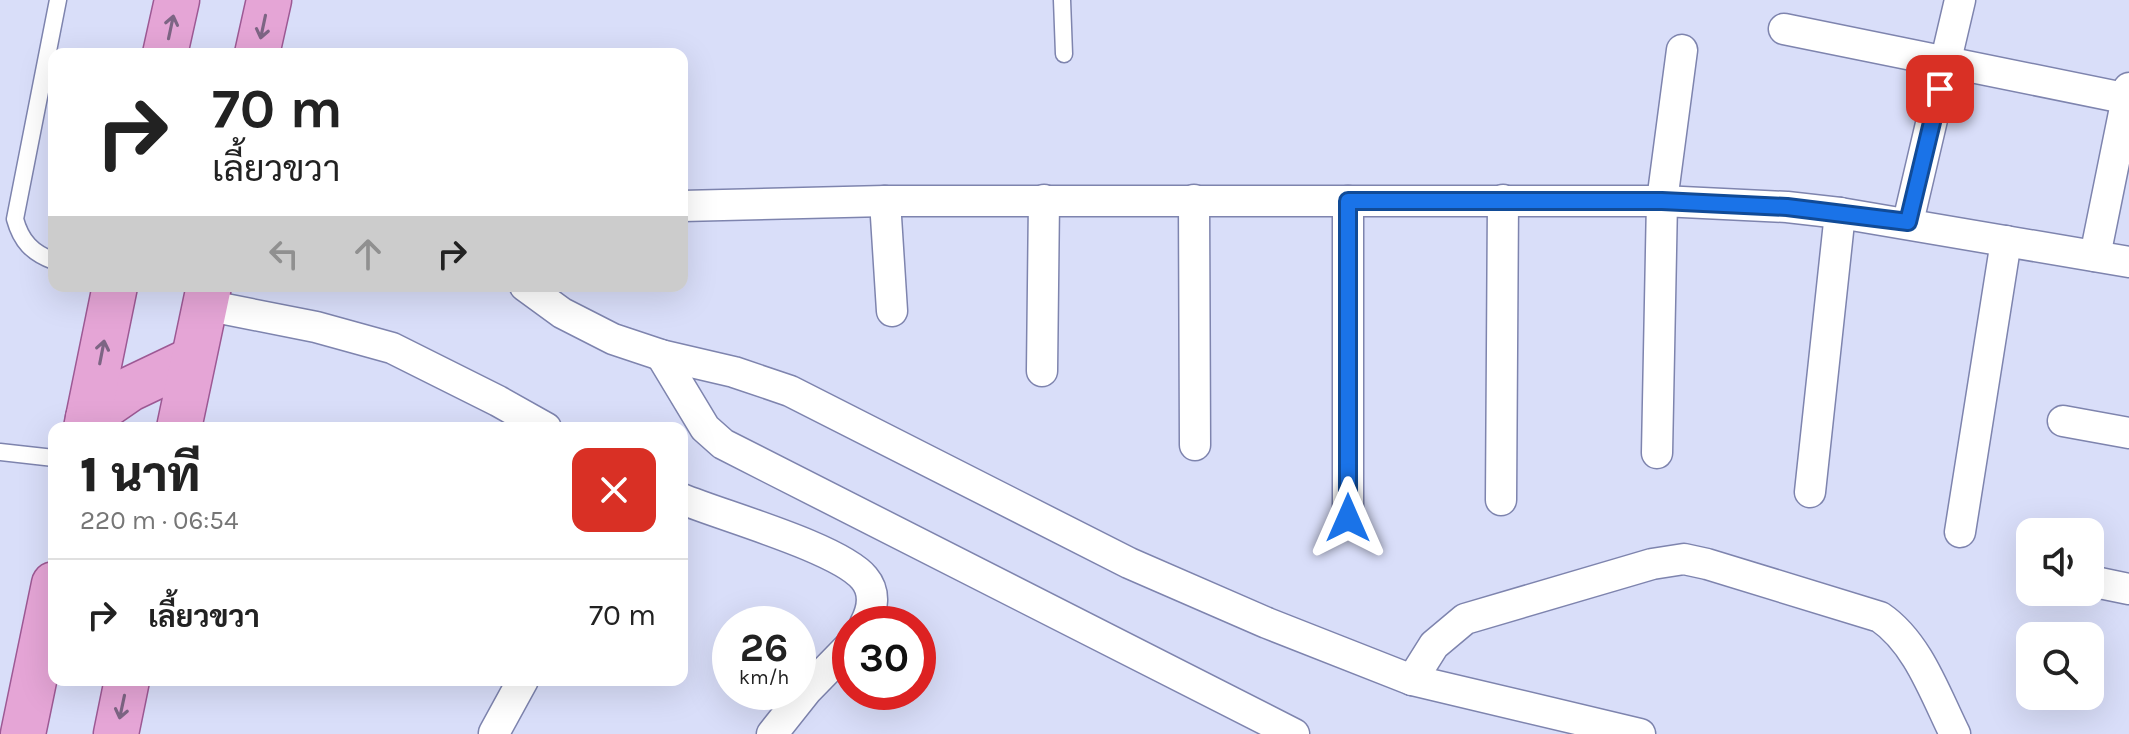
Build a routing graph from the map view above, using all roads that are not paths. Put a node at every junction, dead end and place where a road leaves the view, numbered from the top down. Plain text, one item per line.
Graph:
1 (58, 0) edge
2 (177, 0) edge
3 (269, 0) edge
4 (1062, 0) edge
5 (1960, 0) edge
6 (1784, 29) dead end
7 (49, 48) edge
8 (166, 48) edge
9 (258, 48) edge
10 (1682, 50) dead end
11 (48, 51) edge
12 (1064, 54) dead end
13 (1946, 63) junction
14 (2128, 95) edge
15 (1044, 200) junction
16 (1194, 200) junction
17 (1503, 200) junction
18 (885, 201) junction
19 (1348, 201) junction
20 (1662, 201) junction
21 (688, 206) edge
22 (1840, 213) junction
23 (1908, 222) junction
24 (2006, 241) junction
25 (2095, 256) junction
26 (48, 258) edge
27 (2129, 262) edge
28 (114, 292) edge
29 (533, 292) edge
30 (207, 295) edge
31 (892, 311) dead end
32 (661, 355) junction
33 (193, 359) junction
34 (1042, 371) dead end
35 (2063, 421) dead end
36 (87, 422) edge
37 (88, 422) edge
38 (180, 422) edge
39 (535, 422) edge
40 (2129, 433) edge
41 (1195, 445) dead end
42 (0, 452) edge
43 (1657, 453) dead end
44 (48, 457) edge
45 (1810, 492) dead end
46 (1501, 500) dead end
47 (688, 501) edge
48 (1348, 518) dead end
49 (1960, 532) dead end
50 (2104, 584) edge
51 (2129, 589) edge
52 (872, 606) edge
53 (48, 613) edge
54 (832, 664) edge
55 (1412, 680) junction
56 (126, 686) edge
57 (520, 686) edge
58 (494, 733) edge
59 (23, 734) edge
60 (116, 734) edge
61 (772, 734) edge
62 (1294, 734) edge
63 (1640, 734) edge
64 (1955, 734) edge

1 - 7 lane
8 -> 2 main road
3 -> 9 main road
4 - 12 lane
5 - 13 street
6 - 13 street
10 - 20 street
11 - 26 lane
13 - 14 street
13 - 23 street
14 - 25 street
15 - 16 street
15 - 18 street
15 - 34 street
16 - 19 street
16 - 41 street
17 - 19 street
17 - 20 street
17 - 46 street
18 - 21 street
18 - 31 street
19 - 48 street
20 - 22 street
20 - 43 street
22 - 23 street
22 - 45 street
23 - 24 street
24 - 25 street
24 - 49 street
25 - 27 street
36 -> 28 main road
29 - 32 street
30 - 33 main road
30 - 39 street
32 - 55 street
32 - 62 street
33 - 37 main road
33 - 38 main road
35 - 40 street
42 - 44 lane
47 - 52 street
50 - 51 street
53 - 59 main road
54 - 61 street
55 - 63 street
55 - 64 street
56 -> 60 main road
57 - 58 street

